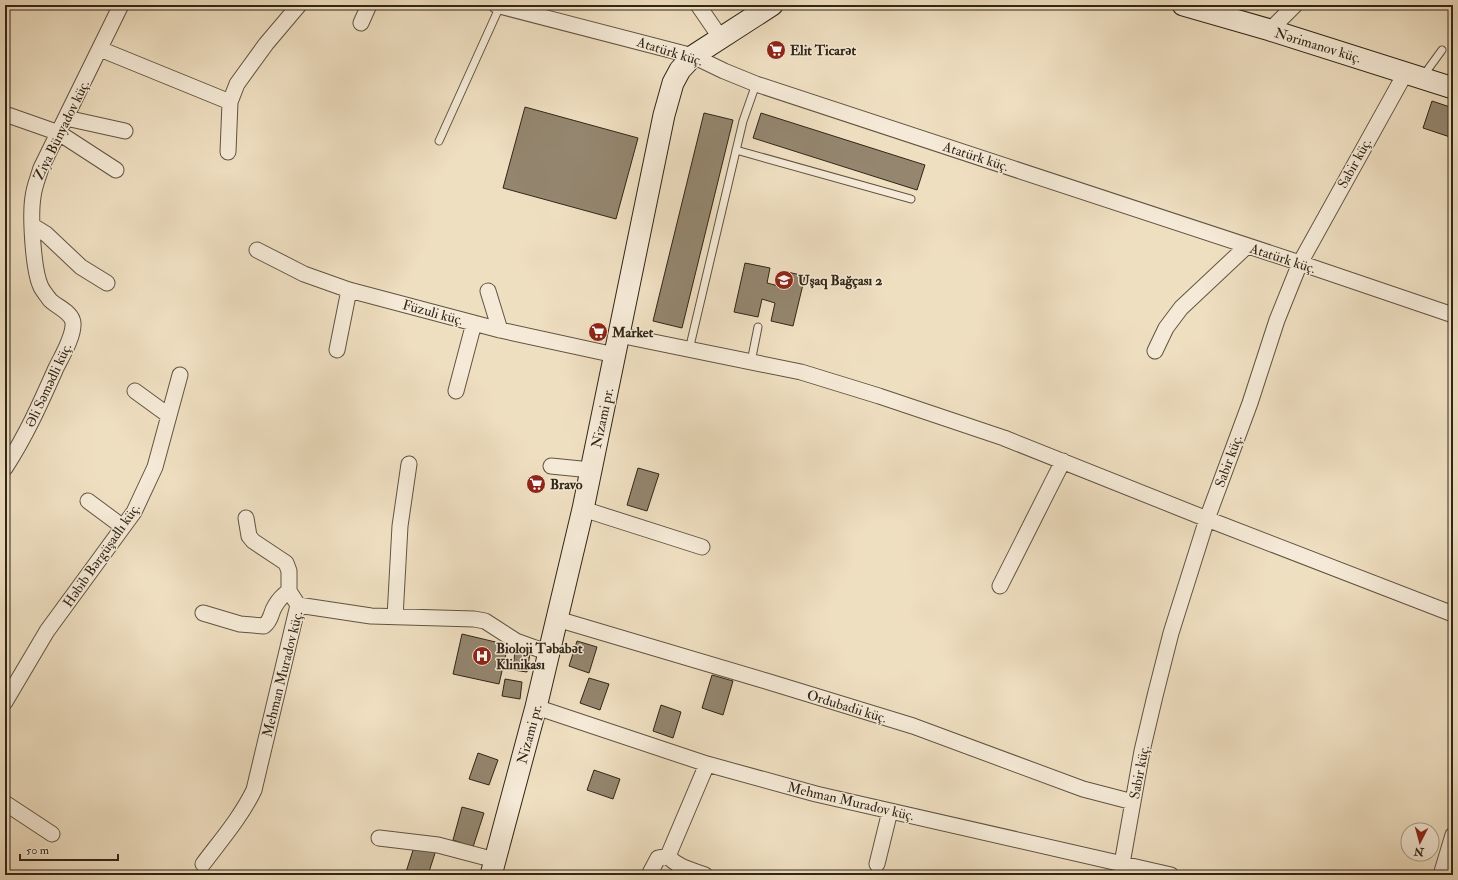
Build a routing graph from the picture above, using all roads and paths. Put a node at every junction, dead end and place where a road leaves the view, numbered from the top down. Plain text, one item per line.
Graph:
1 (121, 5) edge
2 (299, 5) edge
3 (369, 5) edge
4 (498, 5) edge
5 (698, 5) edge
6 (772, 5) edge
7 (1183, 5) edge
8 (1295, 5) edge
9 (361, 23) dead end
10 (1270, 30) junction
11 (720, 37) junction
12 (100, 49) junction
13 (1442, 50) dead end
14 (693, 56) junction
15 (1414, 75) junction
16 (756, 84) junction
17 (1453, 88) edge
18 (230, 102) junction
19 (5, 114) edge
20 (66, 118) junction
21 (125, 131) dead end
22 (59, 133) junction
23 (439, 141) dead end
24 (736, 150) junction
25 (228, 152) dead end
26 (116, 170) dead end
27 (911, 199) dead end
28 (33, 226) junction
29 (1247, 246) junction
30 (257, 250) dead end
31 (1300, 263) junction
32 (107, 283) dead end
33 (349, 290) junction
34 (488, 292) dead end
35 (1453, 315) edge
36 (73, 321) joint
37 (474, 323) junction
38 (758, 327) dead end
39 (500, 330) junction
40 (617, 345) junction
41 (337, 350) dead end
42 (689, 350) junction
43 (1155, 351) dead end
44 (751, 362) junction
45 (180, 375) dead end
46 (135, 391) dead end
47 (456, 391) dead end
48 (168, 415) junction
49 (1063, 461) junction
50 (409, 464) dead end
51 (551, 466) dead end
52 (5, 468) edge
53 (591, 470) junction
54 (88, 502) dead end
55 (583, 510) junction
56 (246, 518) dead end
57 (1206, 519) junction
58 (123, 527) junction
59 (702, 547) dead end
60 (1000, 586) dead end
61 (289, 591) junction
62 (298, 605) junction
63 (203, 614) dead end
64 (1453, 614) edge
65 (395, 617) junction
66 (557, 619) junction
67 (549, 653) junction
68 (5, 702) edge
69 (536, 707) junction
70 (707, 764) junction
71 (1132, 802) junction
72 (5, 803) edge
73 (890, 810) junction
74 (52, 834) dead end
75 (1453, 835) edge
76 (379, 838) dead end
77 (668, 856) junction
78 (203, 864) dead end
79 (877, 864) dead end
80 (493, 868) edge
81 (1121, 870) edge
82 (650, 875) edge
83 (705, 875) edge
84 (1171, 875) edge
85 (1441, 875) edge

1 - 12 street, Ziya Bünyadov küç.
2 - 18 street
3 - 9 street
4 - 14 street, Atatürk küç.
4 - 23 lane
5 - 11 street
6 - 11 street, Nizami pr.
7 - 10 street, Nərimanov küç.
8 - 10 street
10 - 15 street, Nərimanov küç.
11 - 14 street, Nizami pr.
12 - 18 street
12 - 20 street, Ziya Bünyadov küç.
13 - 15 lane
14 - 16 street, Atatürk küç.
14 - 40 street, Nizami pr.
15 - 17 street, Nərimanov küç.
15 - 31 street, Sabir küç.
16 - 24 lane
16 - 29 street, Atatürk küç.
18 - 25 street
19 - 22 street
20 - 21 street
20 - 22 street, Ziya Bünyadov küç.
22 - 26 street
22 - 28 street, Ziya Bünyadov küç.
24 - 27 lane
24 - 42 lane
28 - 32 street
28 - 36 street, Ziya Bünyadov küç.
29 - 31 street, Atatürk küç.
29 - 43 street
30 - 33 street, Füzuli küç.
31 - 35 street, Atatürk küç.
31 - 57 street, Sabir küç.
33 - 37 street, Füzuli küç.
33 - 41 street
34 - 39 street
36 - 52 street, Əli Səmədli küç.
37 - 39 street, Füzuli küç.
37 - 47 street
38 - 44 lane
39 - 40 street, Füzuli küç.
40 - 42 street, Füzuli küç.
40 - 53 street, Nizami pr.
42 - 44 street, Füzuli küç.
44 - 49 street, Füzuli küç.
45 - 48 street, Həbib Bərgüşadlı küç.
46 - 48 street
48 - 58 street, Həbib Bərgüşadlı küç.
49 - 57 street, Füzuli küç.
49 - 60 street
50 - 65 street
51 - 53 street
53 - 55 street, Nizami pr.
54 - 58 street
55 - 59 street
55 - 66 street, Nizami pr.
56 - 61 street
57 - 64 street, Füzuli küç.
57 - 71 street, Sabir küç.
58 - 68 street, Həbib Bərgüşadlı küç.
61 - 62 street
61 - 63 street
62 - 65 street, Mehman Muradov küç.
62 - 78 street, Mehman Muradov küç.
65 - 67 street, Mehman Muradov küç.
66 - 67 street, Nizami pr.
66 - 71 street, Ordubadii küç.
67 - 69 street, Nizami pr.
69 - 70 street, Mehman Muradov küç.
69 - 80 street, Nizami pr.
70 - 73 street, Mehman Muradov küç.
70 - 77 street
71 - 81 street, Sabir küç.
72 - 74 street
73 - 79 street
73 - 81 street, Mehman Muradov küç.
75 - 85 street
76 - 80 street
77 - 82 street
77 - 83 street
81 - 84 street, Mehman Muradov küç.

